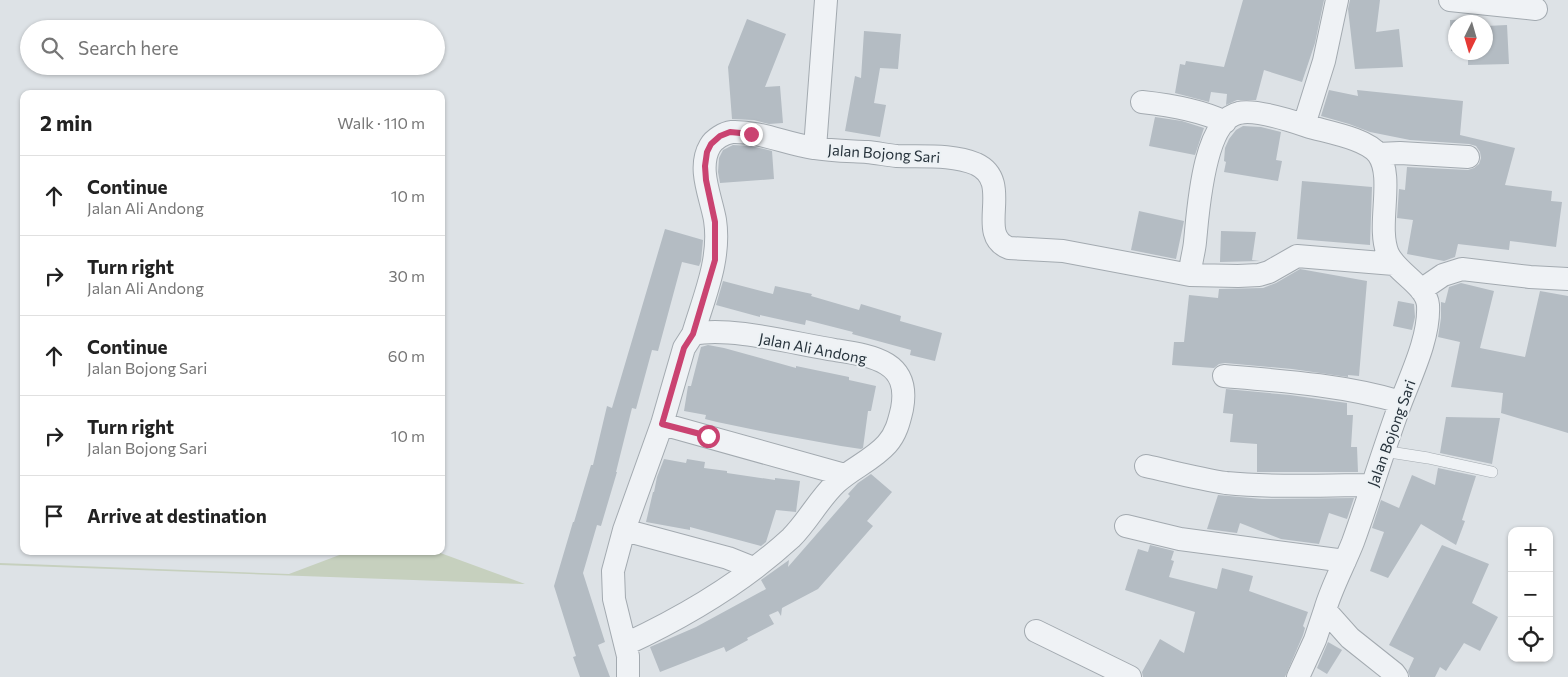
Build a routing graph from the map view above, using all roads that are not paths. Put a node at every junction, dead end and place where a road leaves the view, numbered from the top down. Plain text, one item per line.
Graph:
1 (826, 0) edge
2 (1337, 0) edge
3 (1450, 0) edge
4 (1536, 9) dead end
5 (1142, 102) dead end
6 (1224, 122) junction
7 (1304, 125) junction
8 (815, 148) junction
9 (1378, 154) junction
10 (1468, 157) dead end
11 (1394, 264) junction
12 (1190, 275) junction
13 (1568, 279) edge
14 (1421, 290) junction
15 (693, 334) junction
16 (1224, 376) dead end
17 (1401, 402) junction
18 (662, 424) junction
19 (1383, 451) junction
20 (1146, 466) dead end
21 (1492, 472) dead end
22 (845, 475) junction
23 (1372, 485) junction
24 (1126, 526) dead end
25 (624, 530) junction
26 (1345, 561) junction
27 (753, 568) junction
28 (1325, 610) junction
29 (1036, 631) dead end
30 (626, 644) junction
31 (628, 677) edge
32 (1130, 677) edge
33 (1298, 677) edge
34 (1397, 677) edge

1 - 8 street
2 - 7 street
3 - 4 street
5 - 6 street
6 - 7 street
6 - 12 street
7 - 9 street
8 - 12 street, Jalan Bojong Sari
8 - 15 street, Jalan Bojong Sari
9 - 10 street
9 - 11 street
11 - 12 street, Jalan Bojong Sari
11 - 14 street
13 - 14 street
14 - 17 street, Jalan Bojong Sari
15 - 18 street
15 - 22 street, Jalan Ali Andong
16 - 17 street
17 - 19 street, Jalan Bojong Sari
18 - 22 street
18 - 25 street
19 - 21 lane
19 - 23 street, Jalan Bojong Sari
20 - 23 street
22 - 27 street, Jalan Ali Andong
23 - 26 street, Jalan Bojong Sari
24 - 26 street
25 - 27 street
25 - 30 street
26 - 28 street, Jalan Bojong Sari
27 - 30 street, Jalan Ali Andong
28 - 33 street, Jalan Bojong Sari
28 - 34 street
29 - 32 street
30 - 31 street

